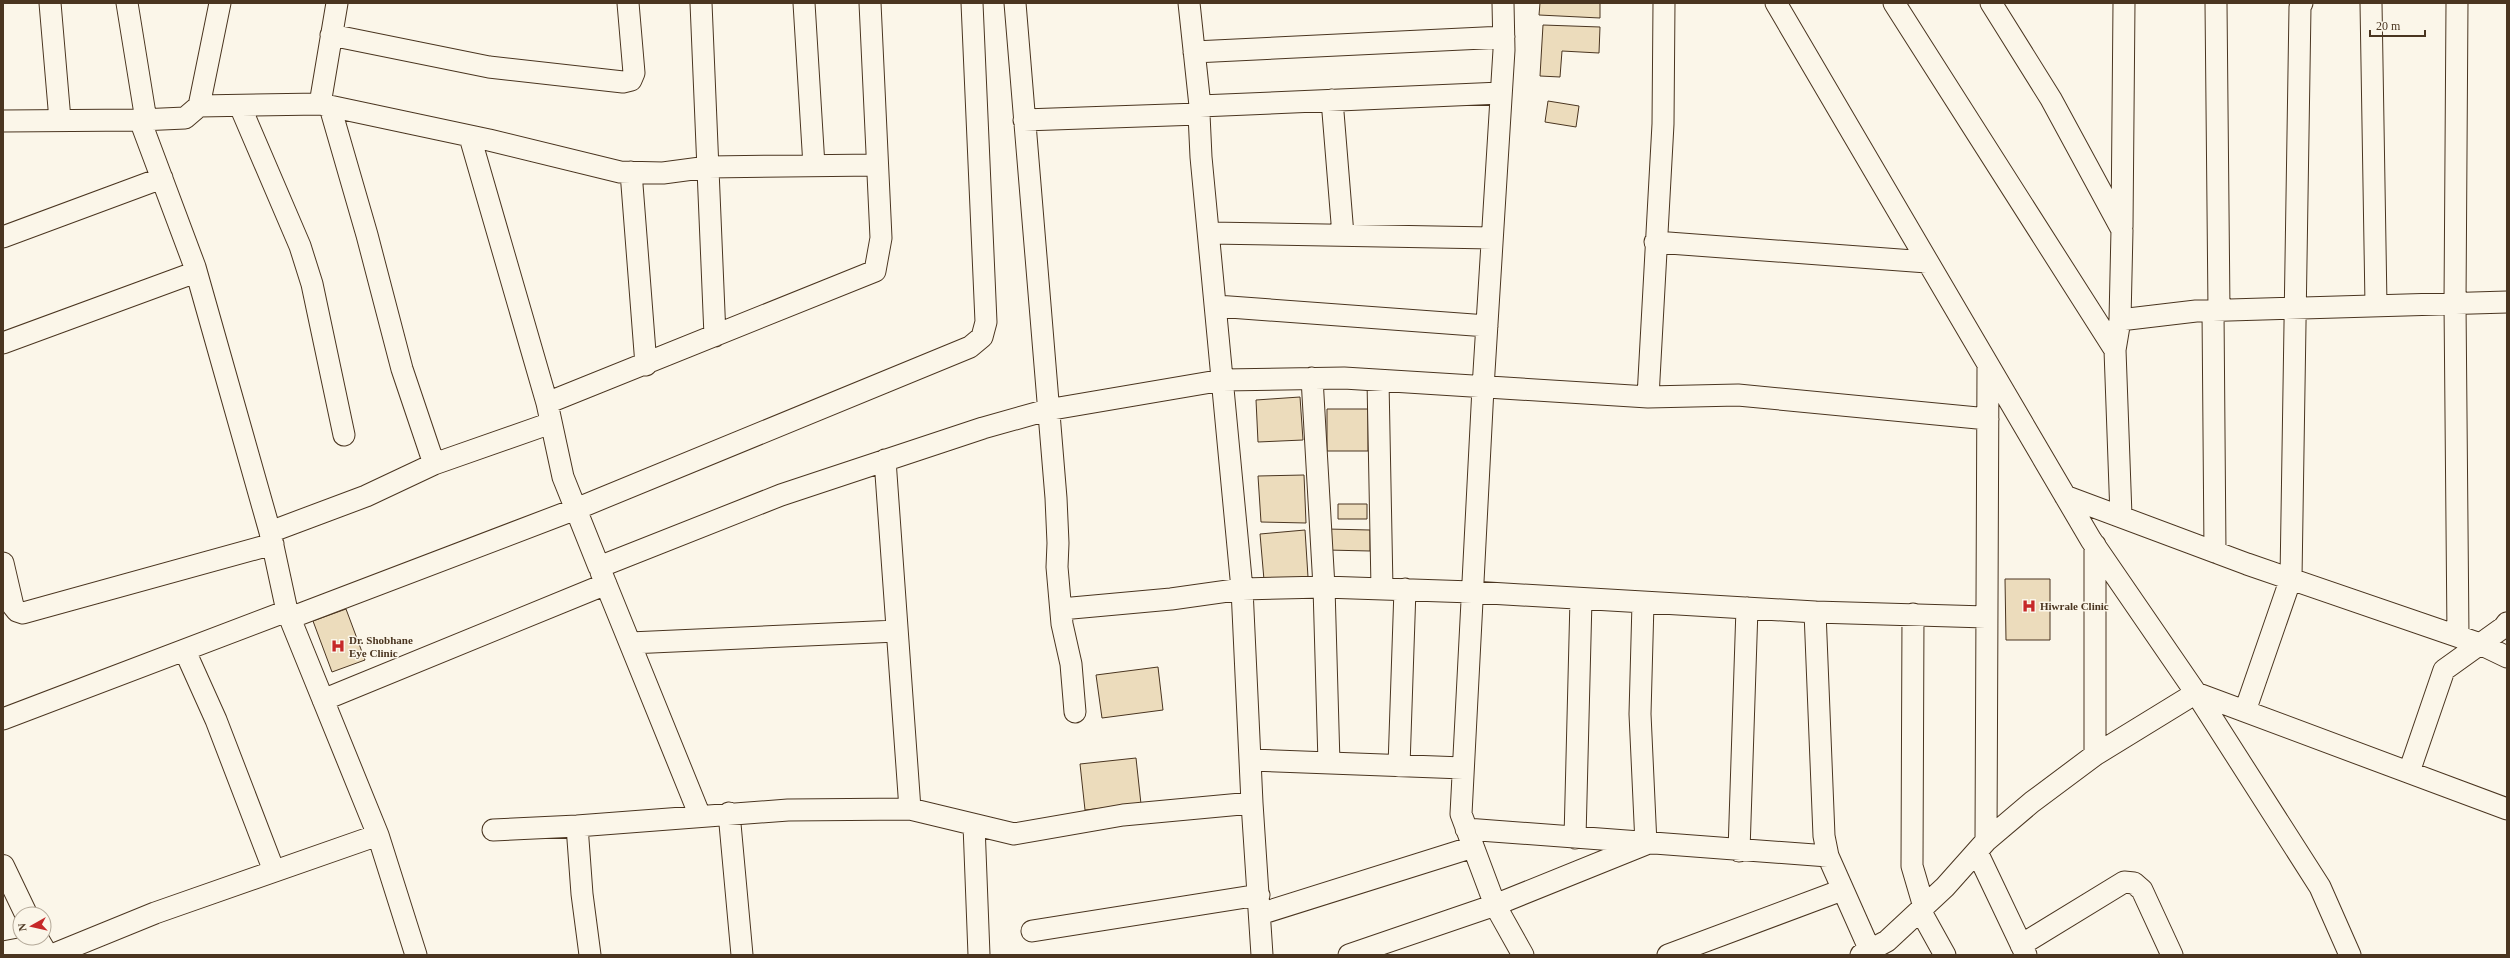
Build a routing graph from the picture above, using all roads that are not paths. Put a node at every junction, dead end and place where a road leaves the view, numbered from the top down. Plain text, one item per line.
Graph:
1 (50, 3) edge
2 (127, 3) edge
3 (220, 3) edge
4 (337, 3) edge
5 (628, 3) edge
6 (701, 3) edge
7 (804, 3) edge
8 (870, 3) edge
9 (972, 3) edge
10 (1015, 3) edge
11 (1189, 3) edge
12 (1503, 3) edge
13 (1664, 3) edge
14 (1776, 3) edge
15 (1894, 3) edge
16 (1992, 3) edge
17 (2124, 3) edge
18 (2216, 3) edge
19 (2302, 3) edge
20 (2371, 3) edge
21 (2457, 3) edge
22 (331, 35) junction
23 (1504, 36) junction
24 (1194, 52) junction
25 (1501, 93) junction
26 (1332, 100) junction
27 (325, 105) junction
28 (199, 106) junction
29 (240, 106) junction
30 (1200, 110) junction
31 (60, 120) junction
32 (143, 120) junction
33 (1024, 120) junction
34 (3, 121) edge
35 (470, 137) junction
36 (877, 165) junction
37 (814, 166) junction
38 (708, 167) junction
39 (631, 172) junction
40 (162, 178) junction
41 (2122, 230) junction
42 (1210, 233) junction
43 (1343, 235) junction
44 (3, 236) edge
45 (1492, 238) junction
46 (1655, 242) junction
47 (1927, 262) junction
48 (196, 272) junction
49 (2507, 302) edge
50 (2455, 303) junction
51 (2376, 305) junction
52 (1216, 306) junction
53 (2296, 308) junction
54 (2216, 311) junction
55 (2120, 320) junction
56 (1487, 326) junction
57 (715, 336) junction
58 (3, 343) edge
59 (2115, 350) junction
60 (646, 365) junction
61 (1988, 365) junction
62 (1312, 378) junction
63 (1223, 380) junction
64 (1378, 381) junction
65 (1483, 388) junction
66 (1648, 397) junction
67 (1047, 410) junction
68 (549, 413) junction
69 (1988, 419) junction
70 (344, 435) dead end
71 (885, 460) junction
72 (434, 464) junction
73 (2065, 496) junction
74 (576, 509) junction
75 (2121, 516) junction
76 (272, 538) junction
77 (2095, 545) junction
78 (2215, 552) junction
79 (3, 563) edge
80 (603, 576) junction
81 (2291, 578) junction
82 (1324, 587) junction
83 (1382, 588) junction
84 (1405, 589) junction
85 (1242, 590) junction
86 (1472, 592) junction
87 (1581, 599) junction
88 (1643, 603) junction
89 (1747, 608) junction
90 (1061, 609) junction
91 (1815, 612) junction
92 (1913, 614) junction
93 (288, 615) junction
94 (1986, 617) junction
95 (2507, 622) edge
96 (897, 631) junction
97 (2458, 636) junction
98 (630, 643) junction
99 (2480, 644) junction
100 (184, 652) junction
101 (2507, 657) edge
102 (2196, 693) junction
103 (323, 700) junction
104 (2245, 711) junction
105 (1075, 712) dead end
106 (3, 719) edge
107 (2096, 755) junction
108 (1250, 760) junction
109 (1329, 763) junction
110 (1399, 766) junction
111 (1463, 768) junction
112 (2409, 772) junction
113 (1252, 803) junction
114 (910, 809) junction
115 (2507, 809) edge
116 (729, 814) junction
117 (700, 816) junction
118 (974, 825) junction
119 (577, 826) junction
120 (493, 830) dead end
121 (378, 834) junction
122 (1469, 838) junction
123 (1575, 838) junction
124 (1646, 844) junction
125 (1982, 847) junction
126 (1739, 851) junction
127 (1828, 856) junction
128 (3, 866) edge
129 (274, 871) junction
130 (1842, 890) junction
131 (1259, 904) junction
132 (1495, 905) junction
133 (22, 906) edge
134 (1922, 908) junction
135 (1032, 931) dead end
136 (44, 948) edge
137 (2023, 950) edge
138 (3, 952) edge
139 (1868, 954) edge
140 (416, 955) edge
141 (590, 955) edge
142 (742, 955) edge
143 (979, 955) edge
144 (1262, 955) edge
145 (1349, 955) edge
146 (1523, 955) edge
147 (1668, 955) edge
148 (1945, 955) edge
149 (2172, 955) edge
150 (2350, 955) edge

1 - 31 street
2 - 32 street
3 - 28 street
4 - 22 street
5 - 22 street
6 - 38 street
7 - 37 street
8 - 36 street
9 - 74 street
10 - 33 street
11 - 24 street
12 - 23 street
13 - 46 street
14 - 47 street
15 - 59 street
16 - 41 street
17 - 41 street
18 - 54 street
19 - 53 street
20 - 51 street
21 - 50 street
22 - 27 street
23 - 24 street
23 - 25 street
24 - 30 street
25 - 26 street
25 - 45 street
26 - 30 street
26 - 43 street
27 - 29 street
27 - 35 street
27 - 72 street
28 - 29 street
28 - 32 street
29 - 70 street
30 - 33 street
30 - 42 street
31 - 32 street
31 - 34 street
32 - 40 street
33 - 67 street
35 - 39 street
35 - 68 street
36 - 37 street
36 - 57 street
37 - 38 street
38 - 39 street
38 - 57 street
39 - 60 street
40 - 44 street
40 - 48 street
41 - 55 street
42 - 43 street
42 - 52 street
43 - 45 street
45 - 56 street
46 - 47 street
46 - 66 street
47 - 61 street
48 - 58 street
48 - 76 street
49 - 50 street
50 - 51 street
50 - 97 street
51 - 53 street
52 - 56 street
52 - 63 street
53 - 54 street
53 - 81 street
54 - 55 street
54 - 78 street
55 - 59 street
56 - 65 street
57 - 60 street
59 - 75 street
60 - 68 street
61 - 69 street
61 - 73 street
62 - 63 street
62 - 64 street
62 - 82 street
63 - 67 street
63 - 85 street
64 - 65 street
64 - 83 street
65 - 66 street
65 - 86 street
66 - 69 street
67 - 71 street
67 - 90 street
68 - 72 street
68 - 74 street
69 - 94 street
71 - 80 street
71 - 96 street
72 - 76 street
73 - 75 street
73 - 77 street
74 - 80 street
74 - 93 street
75 - 78 street
76 - 79 street
76 - 93 street
77 - 102 street
77 - 107 street
78 - 81 street
80 - 98 street
80 - 103 street
81 - 97 street
81 - 104 street
82 - 83 street
82 - 85 street
82 - 109 street
83 - 84 street
84 - 86 street
84 - 110 street
85 - 90 street
85 - 108 street
86 - 87 street
86 - 111 street
87 - 88 street
87 - 123 street
88 - 89 street
88 - 124 street
89 - 91 street
89 - 126 street
90 - 105 street
91 - 92 street
91 - 127 street
92 - 94 street
92 - 134 street
93 - 100 street
93 - 103 street
94 - 125 street
95 - 99 street
96 - 98 street
96 - 114 street
97 - 99 street
98 - 117 street
99 - 101 street
99 - 112 street
100 - 106 street
100 - 129 street
102 - 104 street
102 - 107 street
102 - 150 street
103 - 121 street
104 - 112 street
107 - 125 street
108 - 109 street
108 - 113 street
109 - 110 street
110 - 111 street
111 - 122 street
112 - 115 street
113 - 118 street
113 - 131 street
114 - 116 street
114 - 118 street
116 - 117 street
116 - 142 street
117 - 119 street
118 - 143 street
119 - 120 street
119 - 141 street
121 - 129 street
121 - 140 street
122 - 123 street
122 - 131 street
122 - 132 street
123 - 124 street
124 - 126 street
124 - 132 street
125 - 134 street
125 - 137 street
126 - 127 street
127 - 130 street
128 - 133 main road
129 - 136 street
130 - 139 street
130 - 147 street
131 - 135 street
131 - 144 street
132 - 145 street
132 - 146 street
134 - 139 street
134 - 148 street
136 - 138 street
137 - 149 street

